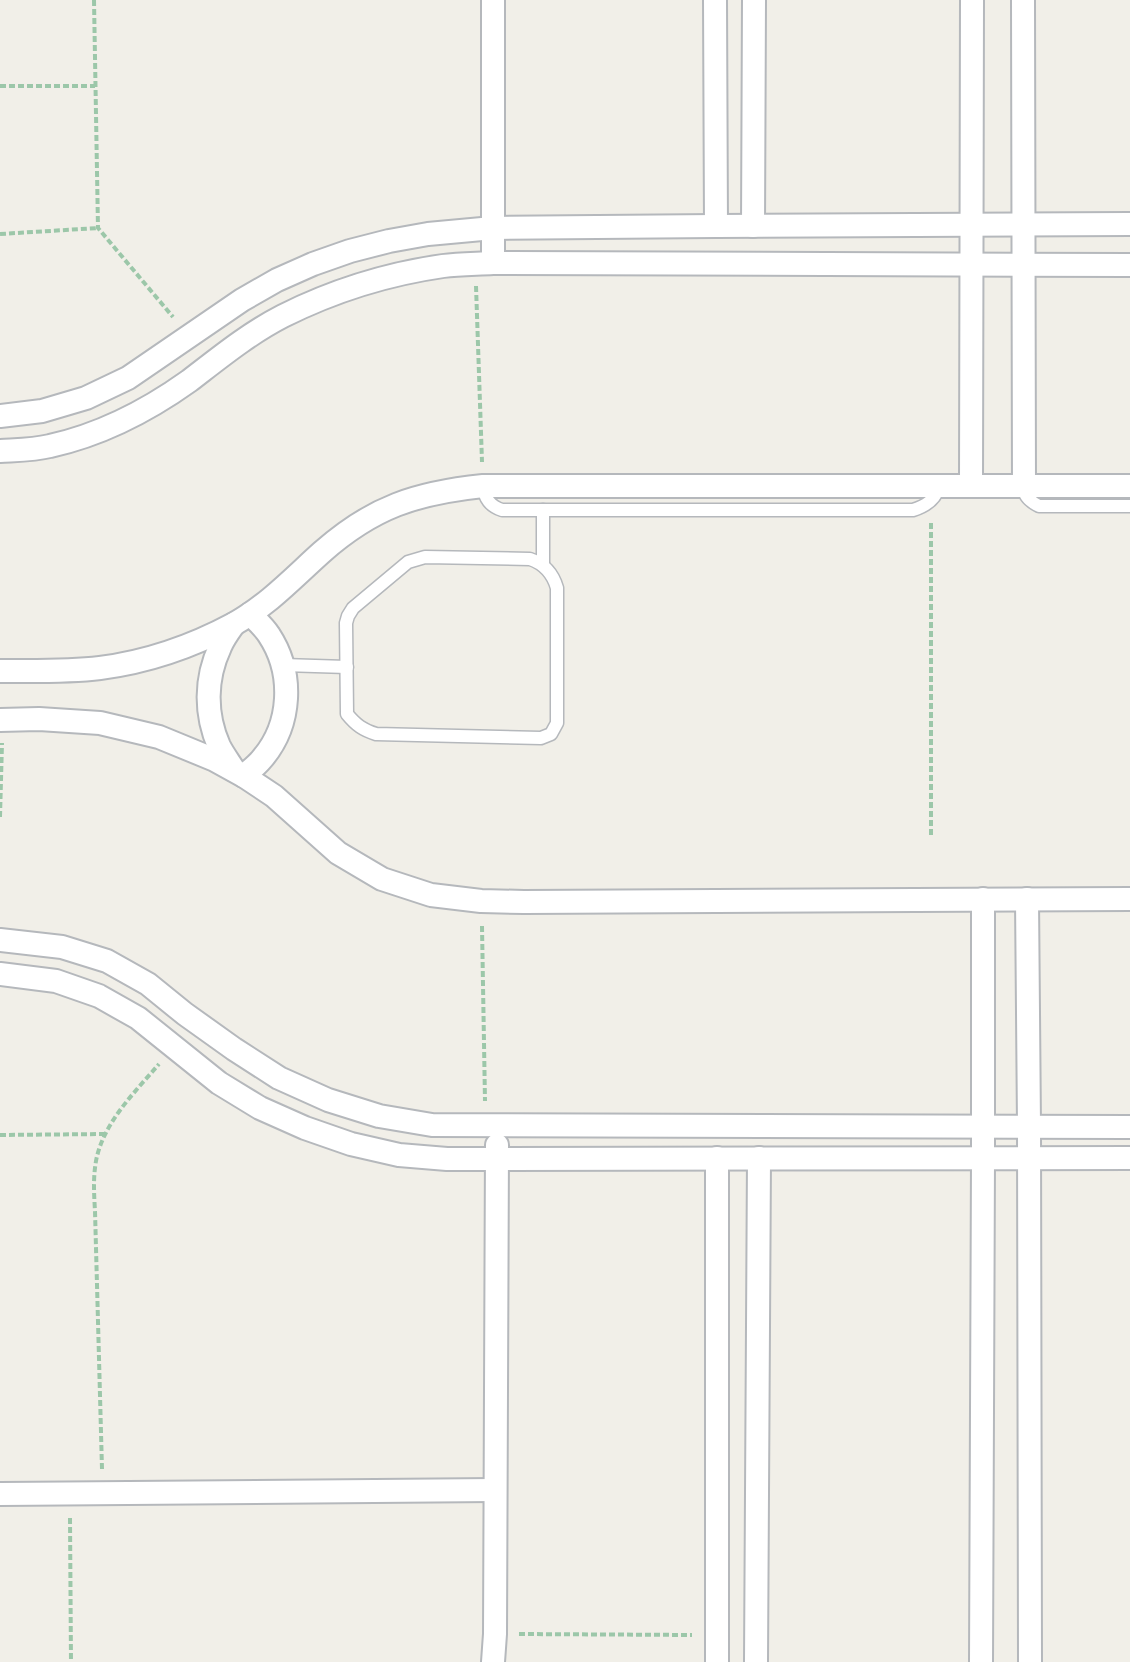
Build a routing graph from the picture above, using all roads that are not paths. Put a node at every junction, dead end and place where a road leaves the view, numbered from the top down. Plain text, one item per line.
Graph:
1 (493, 0) edge
2 (715, 0) edge
3 (754, 0) edge
4 (972, 0) edge
5 (1023, 0) edge
6 (1130, 224) edge
7 (971, 225) junction
8 (1023, 225) junction
9 (716, 226) junction
10 (753, 226) junction
11 (493, 228) junction
12 (484, 263) junction
13 (971, 265) junction
14 (1023, 265) junction
15 (1130, 265) edge
16 (0, 416) edge
17 (0, 451) edge
18 (483, 486) junction
19 (971, 486) junction
20 (1024, 486) junction
21 (1130, 486) edge
22 (935, 494) junction
23 (1130, 506) edge
24 (543, 510) junction
25 (543, 565) junction
26 (242, 619) junction
27 (283, 665) junction
28 (347, 667) junction
29 (0, 671) edge
30 (2, 720) edge
31 (239, 773) junction
32 (983, 899) junction
33 (1027, 899) junction
34 (1130, 899) edge
35 (0, 940) edge
36 (0, 974) edge
37 (491, 1125) junction
38 (983, 1126) junction
39 (1029, 1126) junction
40 (1130, 1127) edge
41 (497, 1158) junction
42 (717, 1158) junction
43 (759, 1158) junction
44 (983, 1158) junction
45 (1029, 1158) junction
46 (1130, 1158) edge
47 (495, 1490) junction
48 (0, 1494) edge
49 (492, 1662) edge
50 (717, 1662) edge
51 (756, 1662) edge
52 (981, 1662) edge
53 (1030, 1662) edge

1 - 11 street
2 - 9 street
3 - 10 street
4 - 7 street
5 - 8 street
6 - 8 street
7 - 8 street
7 - 10 street
7 - 13 street
8 - 14 street
9 - 10 street
9 - 11 street
11 - 12 street
11 - 16 street
12 - 13 street
12 - 17 street
13 - 14 street
13 - 19 street
14 - 15 street
14 - 20 street
18 - 22 street
18 - 24 lane
18 - 26 street
19 - 20 street
19 - 22 street
20 - 21 street
20 - 23 lane
22 - 24 lane
24 - 25 lane
25 - 28 lane
25 - 28 lane
26 - 27 street
26 - 29 street
26 - 31 street
27 - 28 lane
27 - 31 street
30 - 31 street
31 - 32 street
32 - 33 street
32 - 38 street
33 - 34 street
33 - 39 street
35 - 37 street
36 - 41 street
37 - 38 street
37 - 41 street
38 - 39 street
38 - 44 street
39 - 40 street
39 - 45 street
41 - 42 street
41 - 47 street
42 - 43 street
42 - 50 street
43 - 44 street
43 - 51 street
44 - 45 street
44 - 52 street
45 - 46 street
45 - 53 street
47 - 48 street
47 - 49 street

